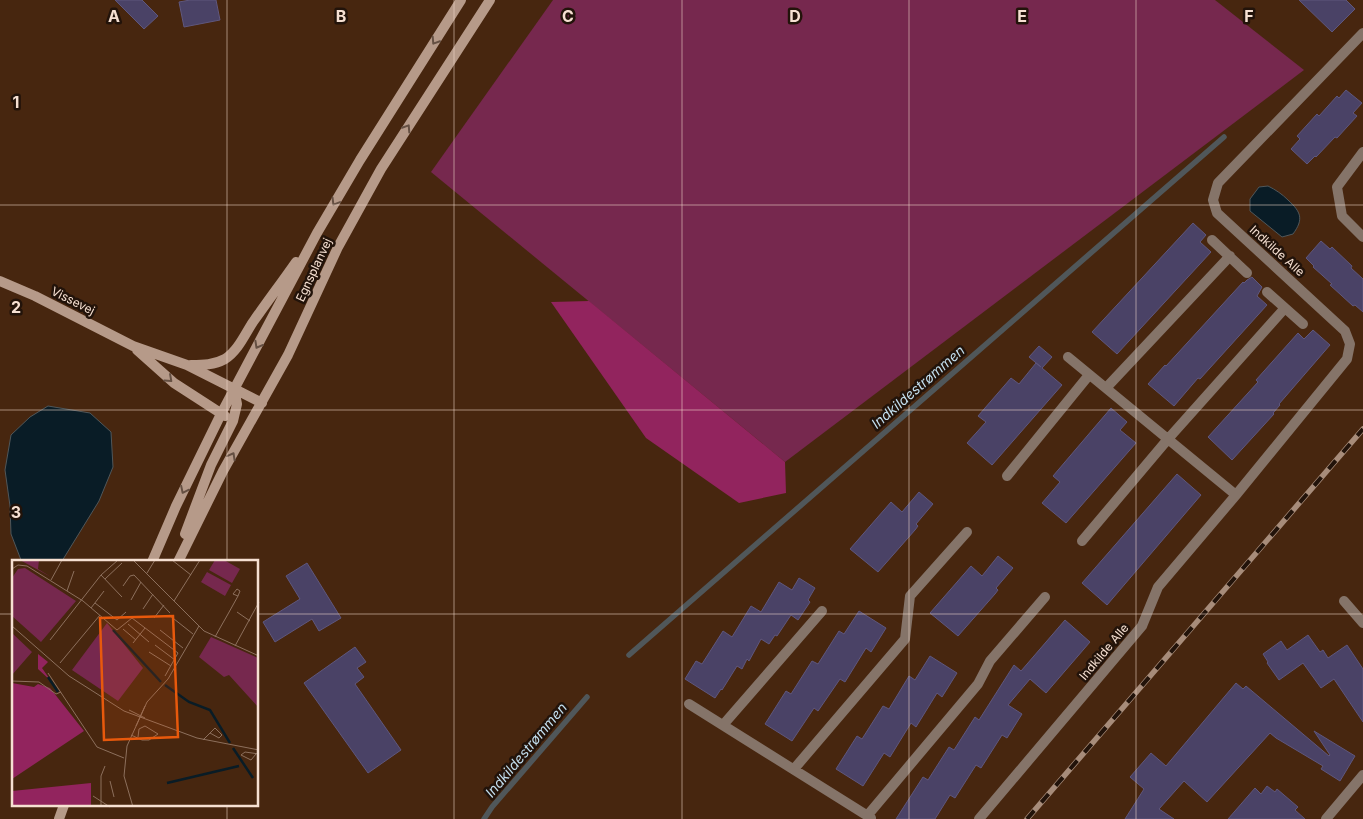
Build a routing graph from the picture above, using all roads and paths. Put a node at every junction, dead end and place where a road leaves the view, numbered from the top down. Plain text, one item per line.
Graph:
1 (461, 0) edge
2 (490, 0) edge
3 (1363, 33) edge
4 (1363, 152) edge
5 (317, 233) junction
6 (1363, 238) edge
7 (1212, 240) dead end
8 (1230, 256) junction
9 (1247, 273) dead end
10 (0, 280) edge
11 (1267, 292) dead end
12 (1285, 308) junction
13 (1303, 324) dead end
14 (133, 346) junction
15 (1068, 357) dead end
16 (187, 365) junction
17 (1089, 375) junction
18 (1106, 388) junction
19 (234, 389) junction
20 (262, 403) junction
21 (221, 414) junction
22 (233, 421) junction
23 (246, 430) junction
24 (1168, 439) junction
25 (1007, 476) dead end
26 (1236, 495) junction
27 (967, 532) dead end
28 (1082, 541) dead end
29 (153, 560) edge
30 (178, 560) edge
31 (178, 560) edge
32 (1045, 597) dead end
33 (1344, 602) dead end
34 (822, 611) dead end
35 (1363, 623) edge
36 (688, 704) dead end
37 (723, 725) junction
38 (794, 769) junction
39 (1363, 775) edge
40 (64, 806) edge
41 (869, 817) edge
42 (59, 819) edge
43 (979, 819) edge
44 (1326, 819) edge

1 -> 5 main road, Egnsplanvej
20 -> 2 main road, Egnsplanvej
3 - 26 street, Indkilde Alle
4 - 6 street
5 - 16 main road
5 -> 19 main road, Egnsplanvej
7 - 8 street
8 - 9 street
8 - 18 street
10 - 14 main road, Vissevej
11 - 12 street
12 - 13 street
12 - 24 street
14 - 16 main road, Vissevej
14 -> 21 main road, Vissevej
15 - 17 street
16 - 19 main road, Vissevej
17 - 18 street
17 - 25 street
18 - 24 street
19 - 20 main road, Vissevej
19 - 21 main road, Egnsplanvej
19 - 22 main road
20 - 23 main road, Egnsplanvej
21 - 22 main road, Vissevej
21 -> 29 main road, Egnsplanvej
22 - 23 main road, Vissevej
22 - 30 main road
31 -> 23 main road, Egnsplanvej
24 - 26 street
24 - 28 street
26 - 43 street, Indkilde Alle
27 - 38 street
32 - 41 street
33 - 35 street
34 - 37 street
36 - 37 street
37 - 38 street
38 - 41 street
39 - 44 street
40 - 42 main road

